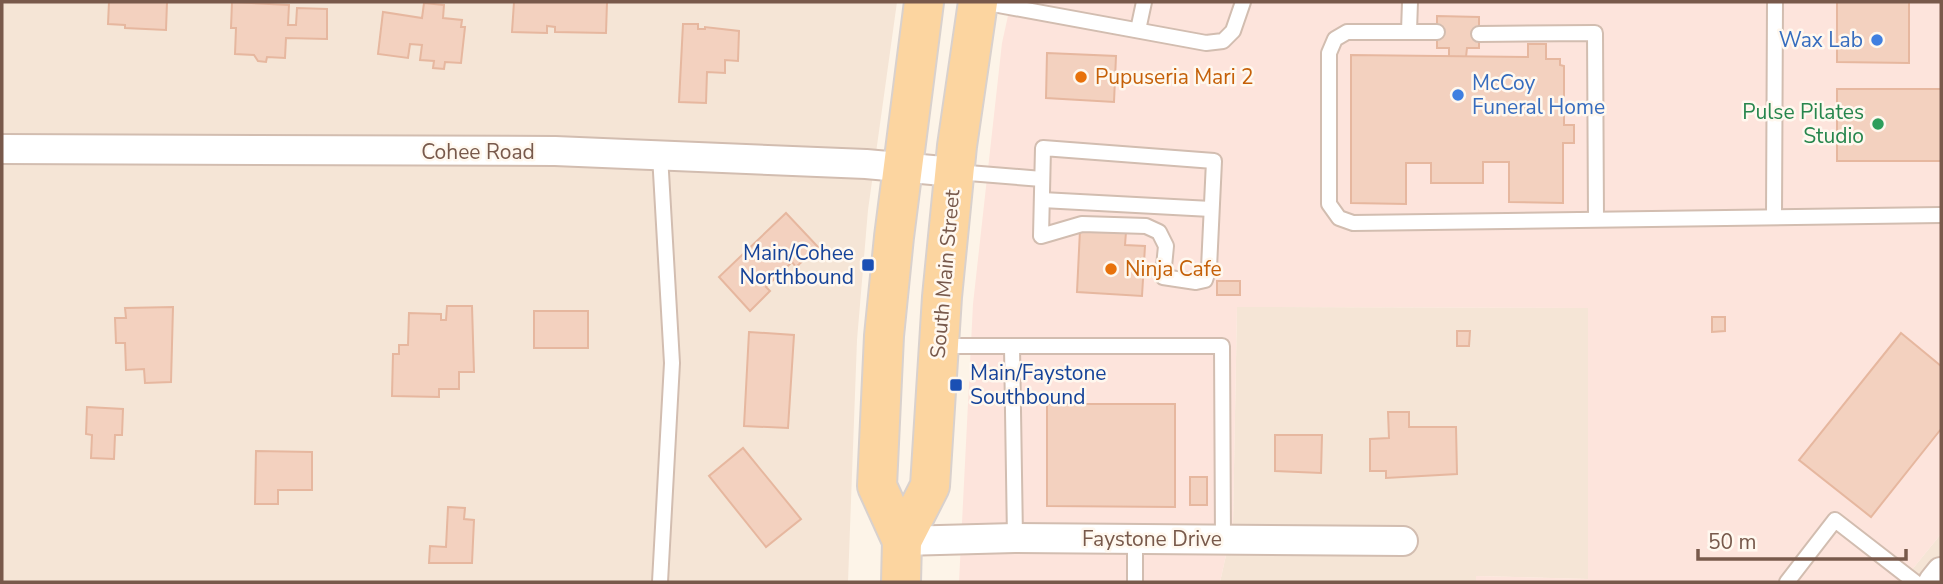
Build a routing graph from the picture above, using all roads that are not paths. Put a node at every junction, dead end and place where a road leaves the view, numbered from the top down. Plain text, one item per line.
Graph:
1 (924, 2) edge
2 (980, 2) edge
3 (1144, 2) edge
4 (1243, 2) edge
5 (1410, 2) edge
6 (1775, 2) edge
7 (1044, 7) edge
8 (1138, 30) junction
9 (1409, 31) junction
10 (1437, 32) dead end
11 (1479, 34) dead end
12 (2, 149) edge
13 (660, 155) junction
14 (902, 167) junction
15 (954, 172) junction
16 (1042, 179) junction
17 (1042, 200) junction
18 (1212, 209) junction
19 (1941, 215) edge
20 (1774, 216) junction
21 (1596, 219) junction
22 (937, 346) junction
23 (1012, 347) junction
24 (1015, 538) junction
25 (1135, 539) junction
26 (1223, 540) junction
27 (902, 541) junction
28 (1403, 541) dead end
29 (1941, 572) edge
30 (660, 582) edge
31 (901, 582) edge
32 (1135, 582) edge
33 (1787, 582) edge
34 (1915, 582) edge
35 (1933, 582) edge

1 - 14 main road, South Main Street
2 - 7 lane
2 - 15 main road, South Main Street
3 - 8 lane
4 - 8 lane
5 - 9 lane
6 - 20 lane
7 - 8 lane
9 - 10 lane
9 - 21 lane
11 - 21 lane
12 - 13 street, Cohee Road
13 - 14 street, Cohee Road
13 - 30 lane
14 - 15 street, Cohee Road
14 - 27 main road, South Main Street
15 - 16 lane
15 - 22 main road, South Main Street
16 - 17 lane
16 - 18 lane
17 - 18 lane
17 - 18 lane
19 - 20 lane
20 - 21 lane
22 - 23 lane
22 - 27 main road, South Main Street
23 - 24 lane
23 - 26 lane
24 - 25 street, Faystone Drive
24 - 27 street, Faystone Drive
25 - 26 street, Faystone Drive
25 - 32 lane
26 - 28 street, Faystone Drive
27 - 31 main road, South Main Street
29 - 35 street
33 - 34 lane

